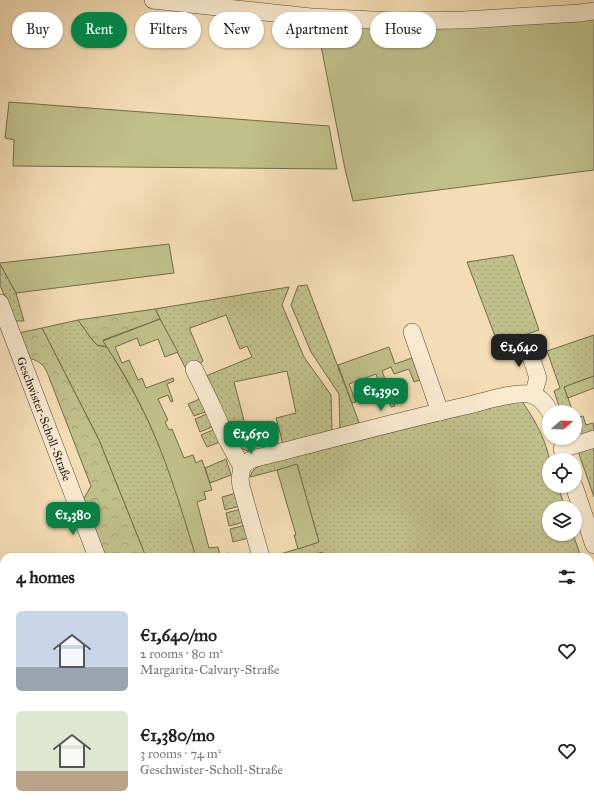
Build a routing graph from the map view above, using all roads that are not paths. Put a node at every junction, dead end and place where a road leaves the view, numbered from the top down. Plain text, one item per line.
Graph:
1 (153, 0) edge
2 (594, 10) edge
3 (0, 303) edge
4 (412, 332) dead end
5 (528, 348) dead end
6 (194, 369) dead end
7 (533, 395) junction
8 (546, 405) edge
9 (440, 412) junction
10 (594, 439) edge
11 (562, 449) edge
12 (242, 467) junction
13 (576, 493) edge
14 (594, 546) edge
15 (95, 553) edge
16 (260, 553) edge

1 - 2 street
3 - 15 street, Geschwister-Scholl-Straße
4 - 9 street
5 - 7 street
6 - 12 street
7 - 8 street
7 - 9 street
9 - 12 street
10 - 11 street
12 - 16 street
13 - 14 street

